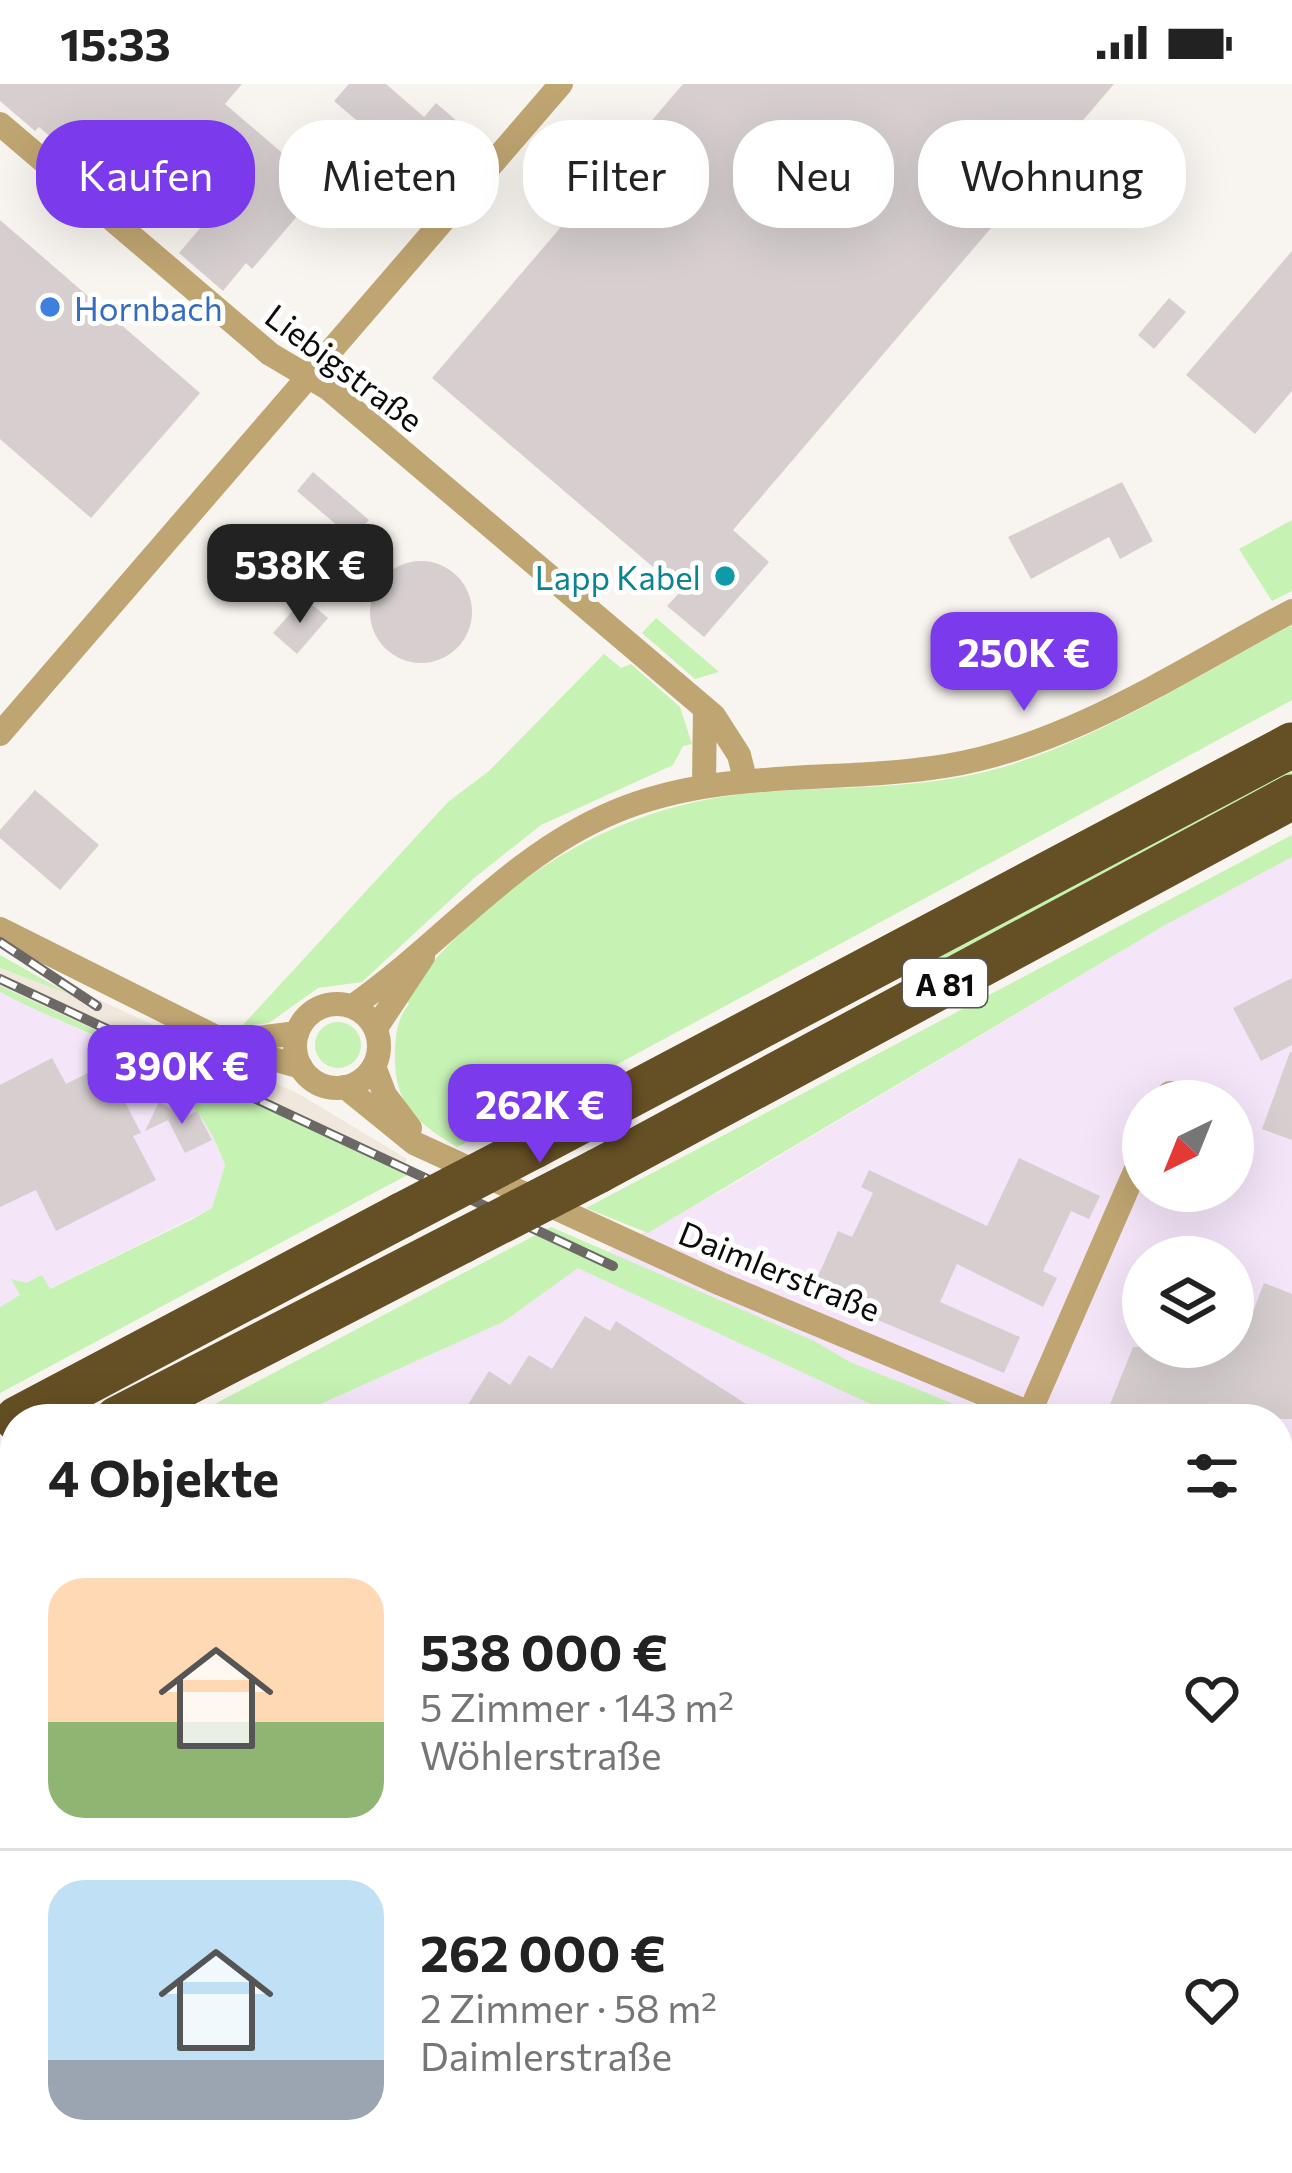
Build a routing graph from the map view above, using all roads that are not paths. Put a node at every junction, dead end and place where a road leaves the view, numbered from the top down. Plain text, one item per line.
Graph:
1 (557, 86) edge
2 (0, 124) edge
3 (310, 378) junction
4 (1292, 611) edge
5 (705, 710) junction
6 (0, 734) edge
7 (1292, 745) edge
8 (745, 779) junction
9 (704, 784) junction
10 (1292, 797) edge
11 (4, 934) edge
12 (430, 944) junction
13 (352, 1006) junction
14 (376, 1028) junction
15 (297, 1033) junction
16 (230, 1041) junction
17 (374, 1066) junction
18 (301, 1067) junction
19 (345, 1087) junction
20 (427, 1148) junction
21 (1122, 1205) edge
22 (46, 1404) edge
23 (146, 1404) edge
24 (1008, 1404) edge
25 (1042, 1404) edge

1 - 3 street
2 - 3 street, Liebigstraße
3 - 5 street, Liebigstraße
3 - 6 street
4 - 8 street
5 - 8 street, Liebigstraße
5 - 9 street
7 - 22 highway, A 81, bridge
8 - 9 street
9 - 12 street
10 - 23 highway, A 81, bridge
11 - 16 street
12 - 13 street
12 - 14 street
13 - 14 street
13 - 15 street
14 - 17 street
15 - 16 street
15 - 18 street
16 - 18 street
17 - 19 street
17 - 20 street, Daimlerstraße
18 - 19 street
19 - 20 street, Daimlerstraße
20 - 24 street, Daimlerstraße
21 - 25 street

